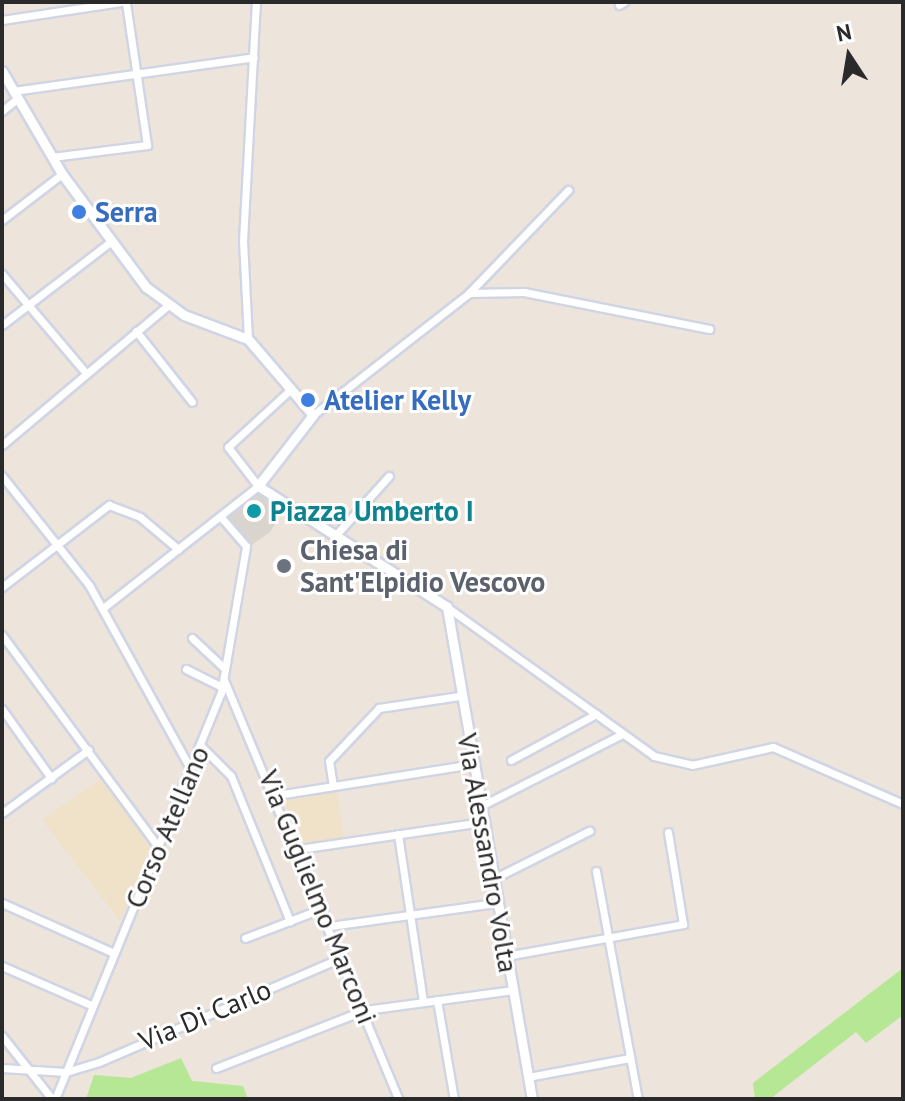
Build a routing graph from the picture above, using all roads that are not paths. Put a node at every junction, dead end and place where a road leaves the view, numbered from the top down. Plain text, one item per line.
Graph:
1 (124, 2) edge
2 (256, 2) edge
3 (2, 20) edge
4 (254, 57) junction
5 (2, 71) edge
6 (136, 73) junction
7 (16, 95) junction
8 (2, 111) edge
9 (52, 157) junction
10 (62, 174) junction
11 (568, 190) dead end
12 (2, 220) edge
13 (110, 242) junction
14 (2, 274) edge
15 (469, 293) junction
16 (168, 305) junction
17 (27, 306) junction
18 (2, 325) edge
19 (709, 329) dead end
20 (136, 331) junction
21 (248, 339) junction
22 (86, 373) junction
23 (291, 389) junction
24 (192, 402) dead end
25 (313, 415) junction
26 (2, 445) edge
27 (2, 476) edge
28 (389, 476) dead end
29 (258, 486) junction
30 (221, 517) junction
31 (332, 539) junction
32 (57, 545) junction
33 (178, 549) junction
34 (2, 587) edge
35 (447, 607) junction
36 (103, 608) junction
37 (2, 635) edge
38 (192, 638) dead end
39 (186, 669) dead end
40 (225, 669) junction
41 (223, 683) junction
42 (459, 696) junction
43 (232, 698) junction
44 (216, 706) junction
45 (2, 709) edge
46 (596, 714) junction
47 (622, 734) junction
48 (201, 746) junction
49 (88, 750) junction
50 (511, 760) dead end
51 (472, 764) junction
52 (190, 768) junction
53 (51, 778) junction
54 (333, 786) junction
55 (277, 795) junction
56 (903, 804) edge
57 (479, 807) junction
58 (2, 813) edge
59 (482, 822) junction
60 (589, 831) dead end
61 (668, 832) dead end
62 (398, 834) junction
63 (156, 844) junction
64 (299, 849) junction
65 (596, 871) dead end
66 (491, 880) junction
67 (2, 903) edge
68 (495, 903) junction
69 (323, 908) junction
70 (411, 915) junction
71 (290, 921) junction
72 (330, 926) junction
73 (608, 937) junction
74 (245, 938) dead end
75 (114, 953) junction
76 (506, 956) junction
77 (343, 957) junction
78 (2, 966) edge
79 (512, 990) junction
80 (437, 1000) junction
81 (423, 1002) junction
82 (93, 1006) junction
83 (365, 1010) junction
84 (2, 1036) edge
85 (630, 1058) junction
86 (2, 1068) edge
87 (216, 1068) dead end
88 (28, 1069) junction
89 (66, 1072) junction
90 (528, 1077) junction
91 (54, 1099) edge
92 (398, 1099) edge
93 (454, 1099) edge
94 (532, 1099) edge
95 (638, 1099) edge

1 - 3 street
1 - 6 street
2 - 4 street
4 - 6 street
4 - 21 street
5 - 7 street
6 - 7 street
6 - 9 street
7 - 8 street
7 - 9 street
9 - 10 street
10 - 12 street
10 - 13 street
11 - 15 street
13 - 16 street
13 - 17 street
14 - 17 street
15 - 19 street
15 - 25 street
16 - 20 street
16 - 21 street
17 - 18 street
17 - 22 street
20 - 22 street
20 - 24 street
21 - 23 street
22 - 26 street
23 - 25 street
23 - 29 street
25 - 29 street
27 - 32 street
28 - 31 street
29 - 30 street
29 - 31 street
30 - 33 street
30 - 40 street, Corso Atellano
31 - 35 street
32 - 33 street
32 - 34 street
32 - 36 street
33 - 36 street
35 - 42 street, Via Alessandro Volta
35 - 46 street
36 - 52 street
37 - 49 street
38 - 40 street
39 - 41 street
40 - 41 street, Corso Atellano
41 - 43 street, Via Guglielmo Marconi
41 - 44 street, Corso Atellano
42 - 51 street, Via Alessandro Volta
42 - 54 street
43 - 44 street
43 - 55 street, Via Guglielmo Marconi
44 - 48 street, Corso Atellano
45 - 53 street
46 - 47 street
46 - 50 street
47 - 56 street
47 - 57 street
48 - 52 street, Corso Atellano
48 - 71 street
49 - 53 street
49 - 63 street
51 - 54 street
51 - 57 street, Via Alessandro Volta
52 - 63 street, Corso Atellano
53 - 58 street
54 - 55 street
55 - 64 street, Via Guglielmo Marconi
57 - 59 street, Via Alessandro Volta
59 - 62 street
59 - 66 street, Via Alessandro Volta
60 - 66 street
61 - 73 street
62 - 64 street
62 - 70 street
63 - 75 street, Corso Atellano
64 - 69 street, Via Guglielmo Marconi
65 - 73 street
66 - 68 street, Via Alessandro Volta
67 - 75 street
68 - 70 street
68 - 76 street, Via Alessandro Volta
69 - 71 street
69 - 72 street, Via Guglielmo Marconi
70 - 72 street
70 - 81 street
71 - 74 street
72 - 77 street, Via Guglielmo Marconi
73 - 76 street
73 - 85 street
75 - 82 street, Corso Atellano
76 - 79 street, Via Alessandro Volta
77 - 83 street, Via Guglielmo Marconi
77 - 89 street, Via Di Carlo
78 - 82 street
79 - 80 street
79 - 90 street, Via Alessandro Volta
80 - 81 street
80 - 93 street
81 - 83 street
82 - 89 street, Corso Atellano
83 - 87 street
83 - 92 street, Via Guglielmo Marconi
84 - 88 street
85 - 90 street
85 - 95 street
86 - 88 street
88 - 89 street
88 - 91 street
89 - 91 street, Corso Atellano
90 - 94 street, Via Alessandro Volta

